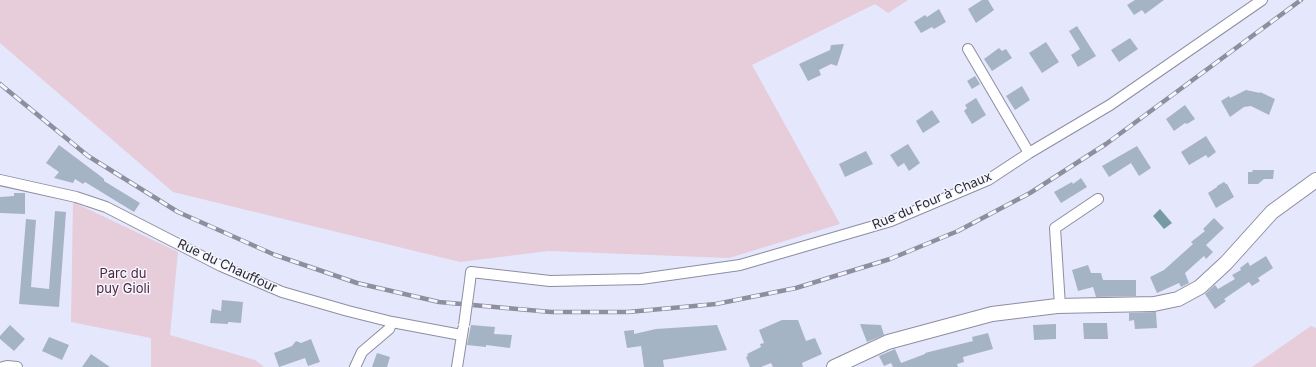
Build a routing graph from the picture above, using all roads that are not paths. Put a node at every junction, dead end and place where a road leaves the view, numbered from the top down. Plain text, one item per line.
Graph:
1 (1258, 1) edge
2 (968, 49) dead end
3 (1029, 153) junction
4 (0, 180) edge
5 (1316, 180) edge
6 (1098, 199) dead end
7 (1060, 306) junction
8 (392, 322) junction
9 (461, 336) junction
10 (3, 367) edge
11 (17, 367) edge
12 (356, 367) edge
13 (457, 367) edge
14 (834, 367) edge

1 - 3 street, Rue du Four à Chaux
2 - 3 street
3 - 9 street, Rue du Four à Chaux, bridge
4 - 8 street, Rue du Chauffour
5 - 7 street
6 - 7 street
7 - 14 street
8 - 9 street, Rue du Chauffour
8 - 12 street
9 - 13 street
10 - 11 street

